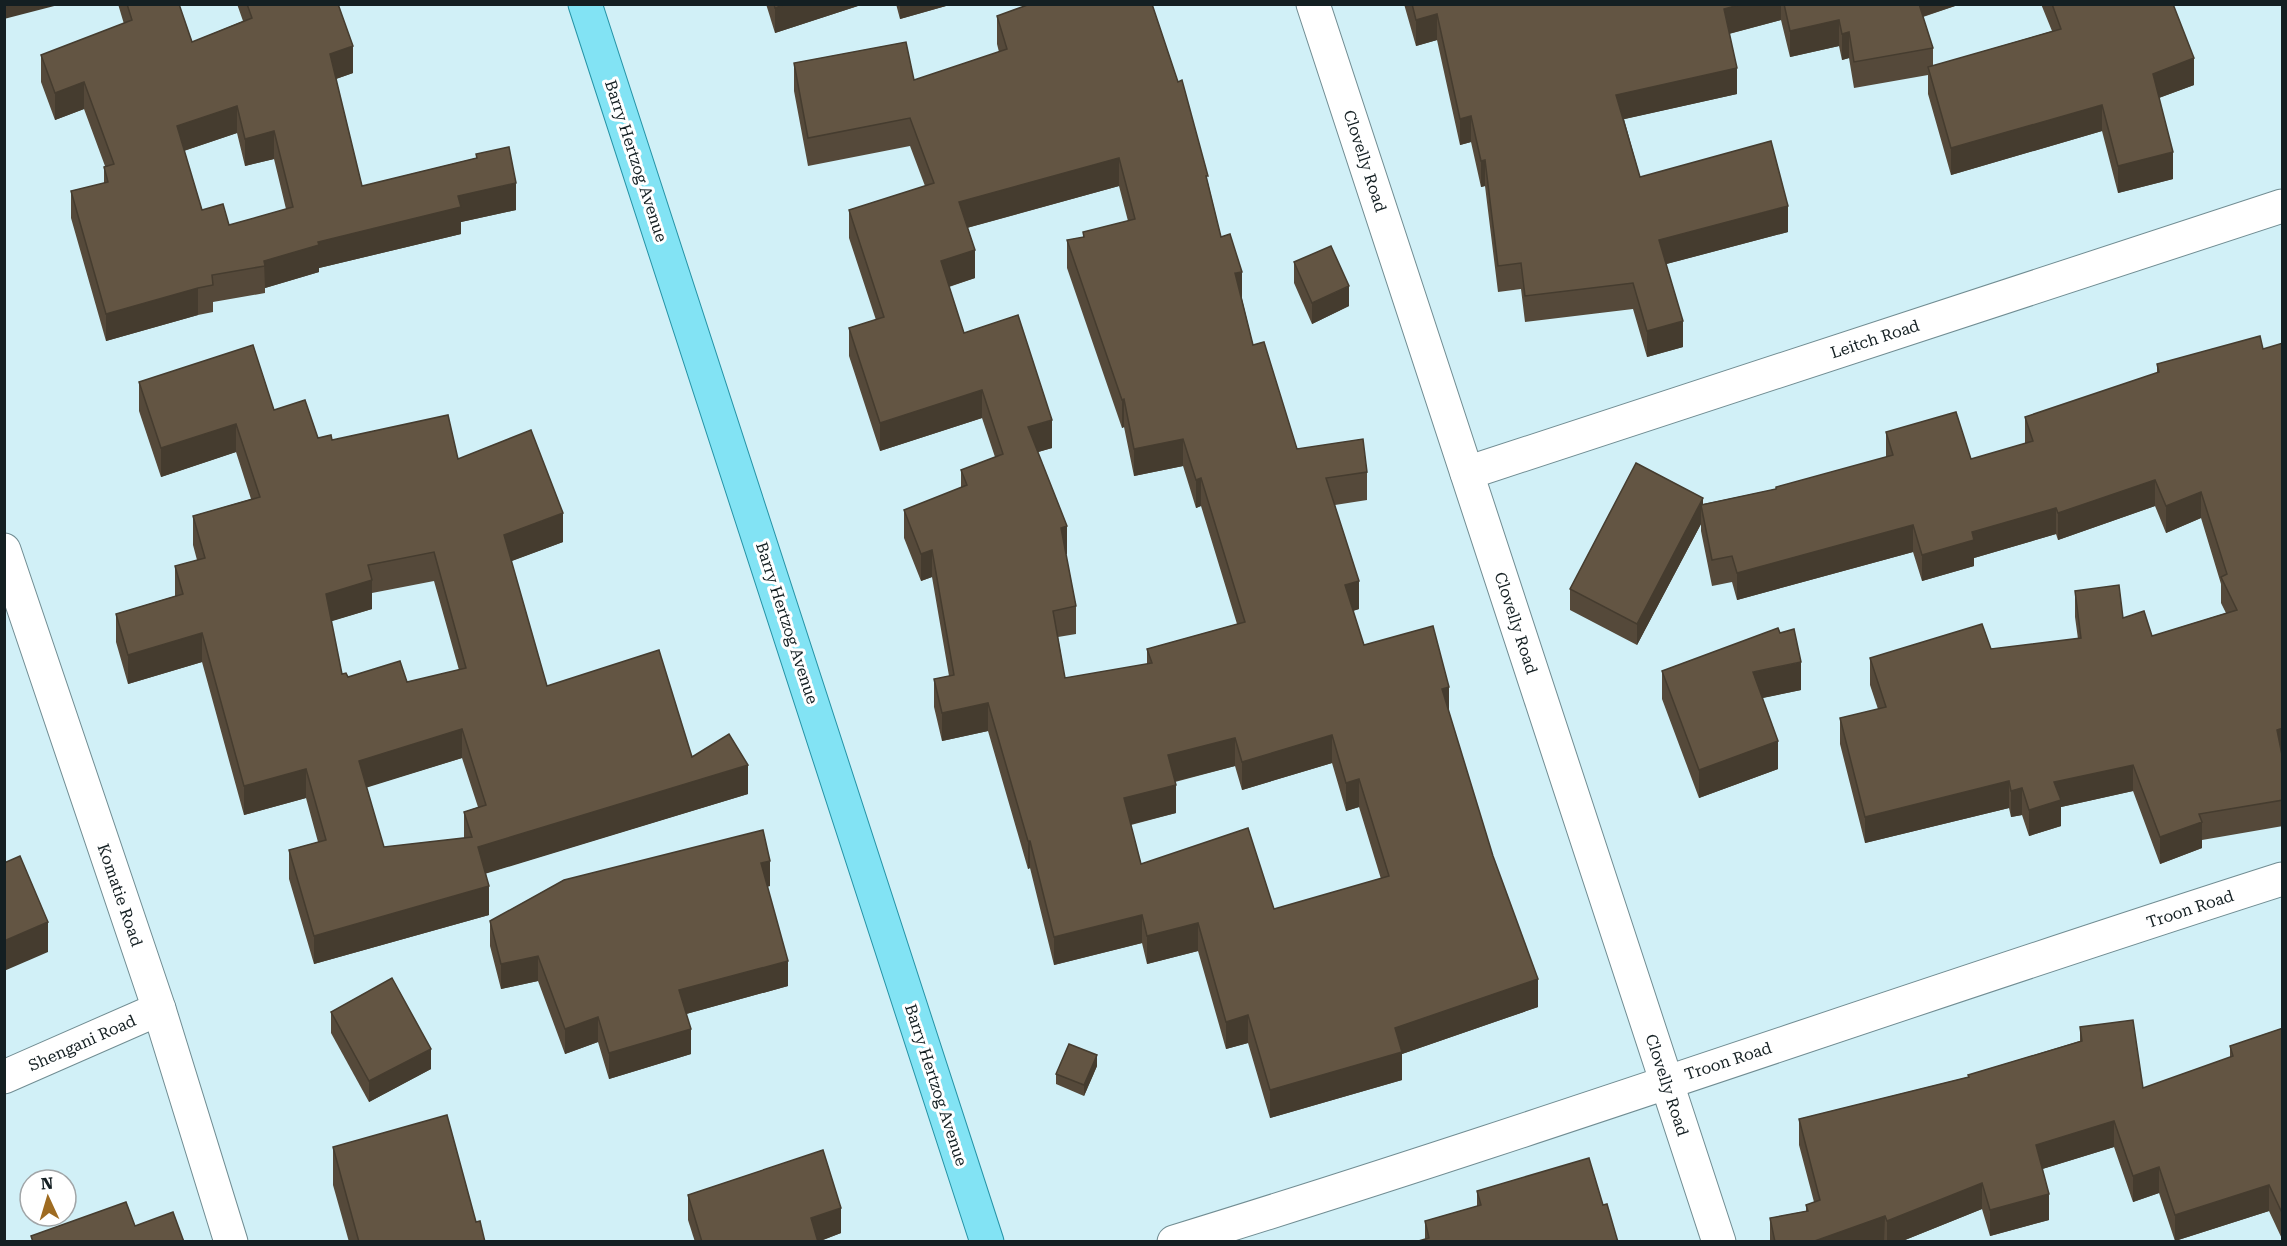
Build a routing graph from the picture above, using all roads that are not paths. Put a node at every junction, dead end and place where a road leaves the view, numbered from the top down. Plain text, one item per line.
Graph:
1 (585, 4) edge
2 (1313, 4) edge
3 (2283, 206) edge
4 (1467, 473) junction
5 (4, 550) edge
6 (2283, 879) edge
7 (159, 1009) junction
8 (4, 1077) edge
9 (1666, 1081) junction
10 (231, 1242) edge
11 (987, 1242) edge
12 (1174, 1242) edge
13 (1719, 1242) edge

1 - 11 main road, Barry Hertzog Avenue
2 - 4 street, Clovelly Road
3 - 4 street, Leitch Road
4 - 9 street, Clovelly Road
5 - 7 street, Komatie Road
6 - 9 street, Troon Road
7 - 8 street, Shengani Road
7 - 10 street, Komatie Road
9 - 12 street, Troon Road
9 - 13 street, Clovelly Road

